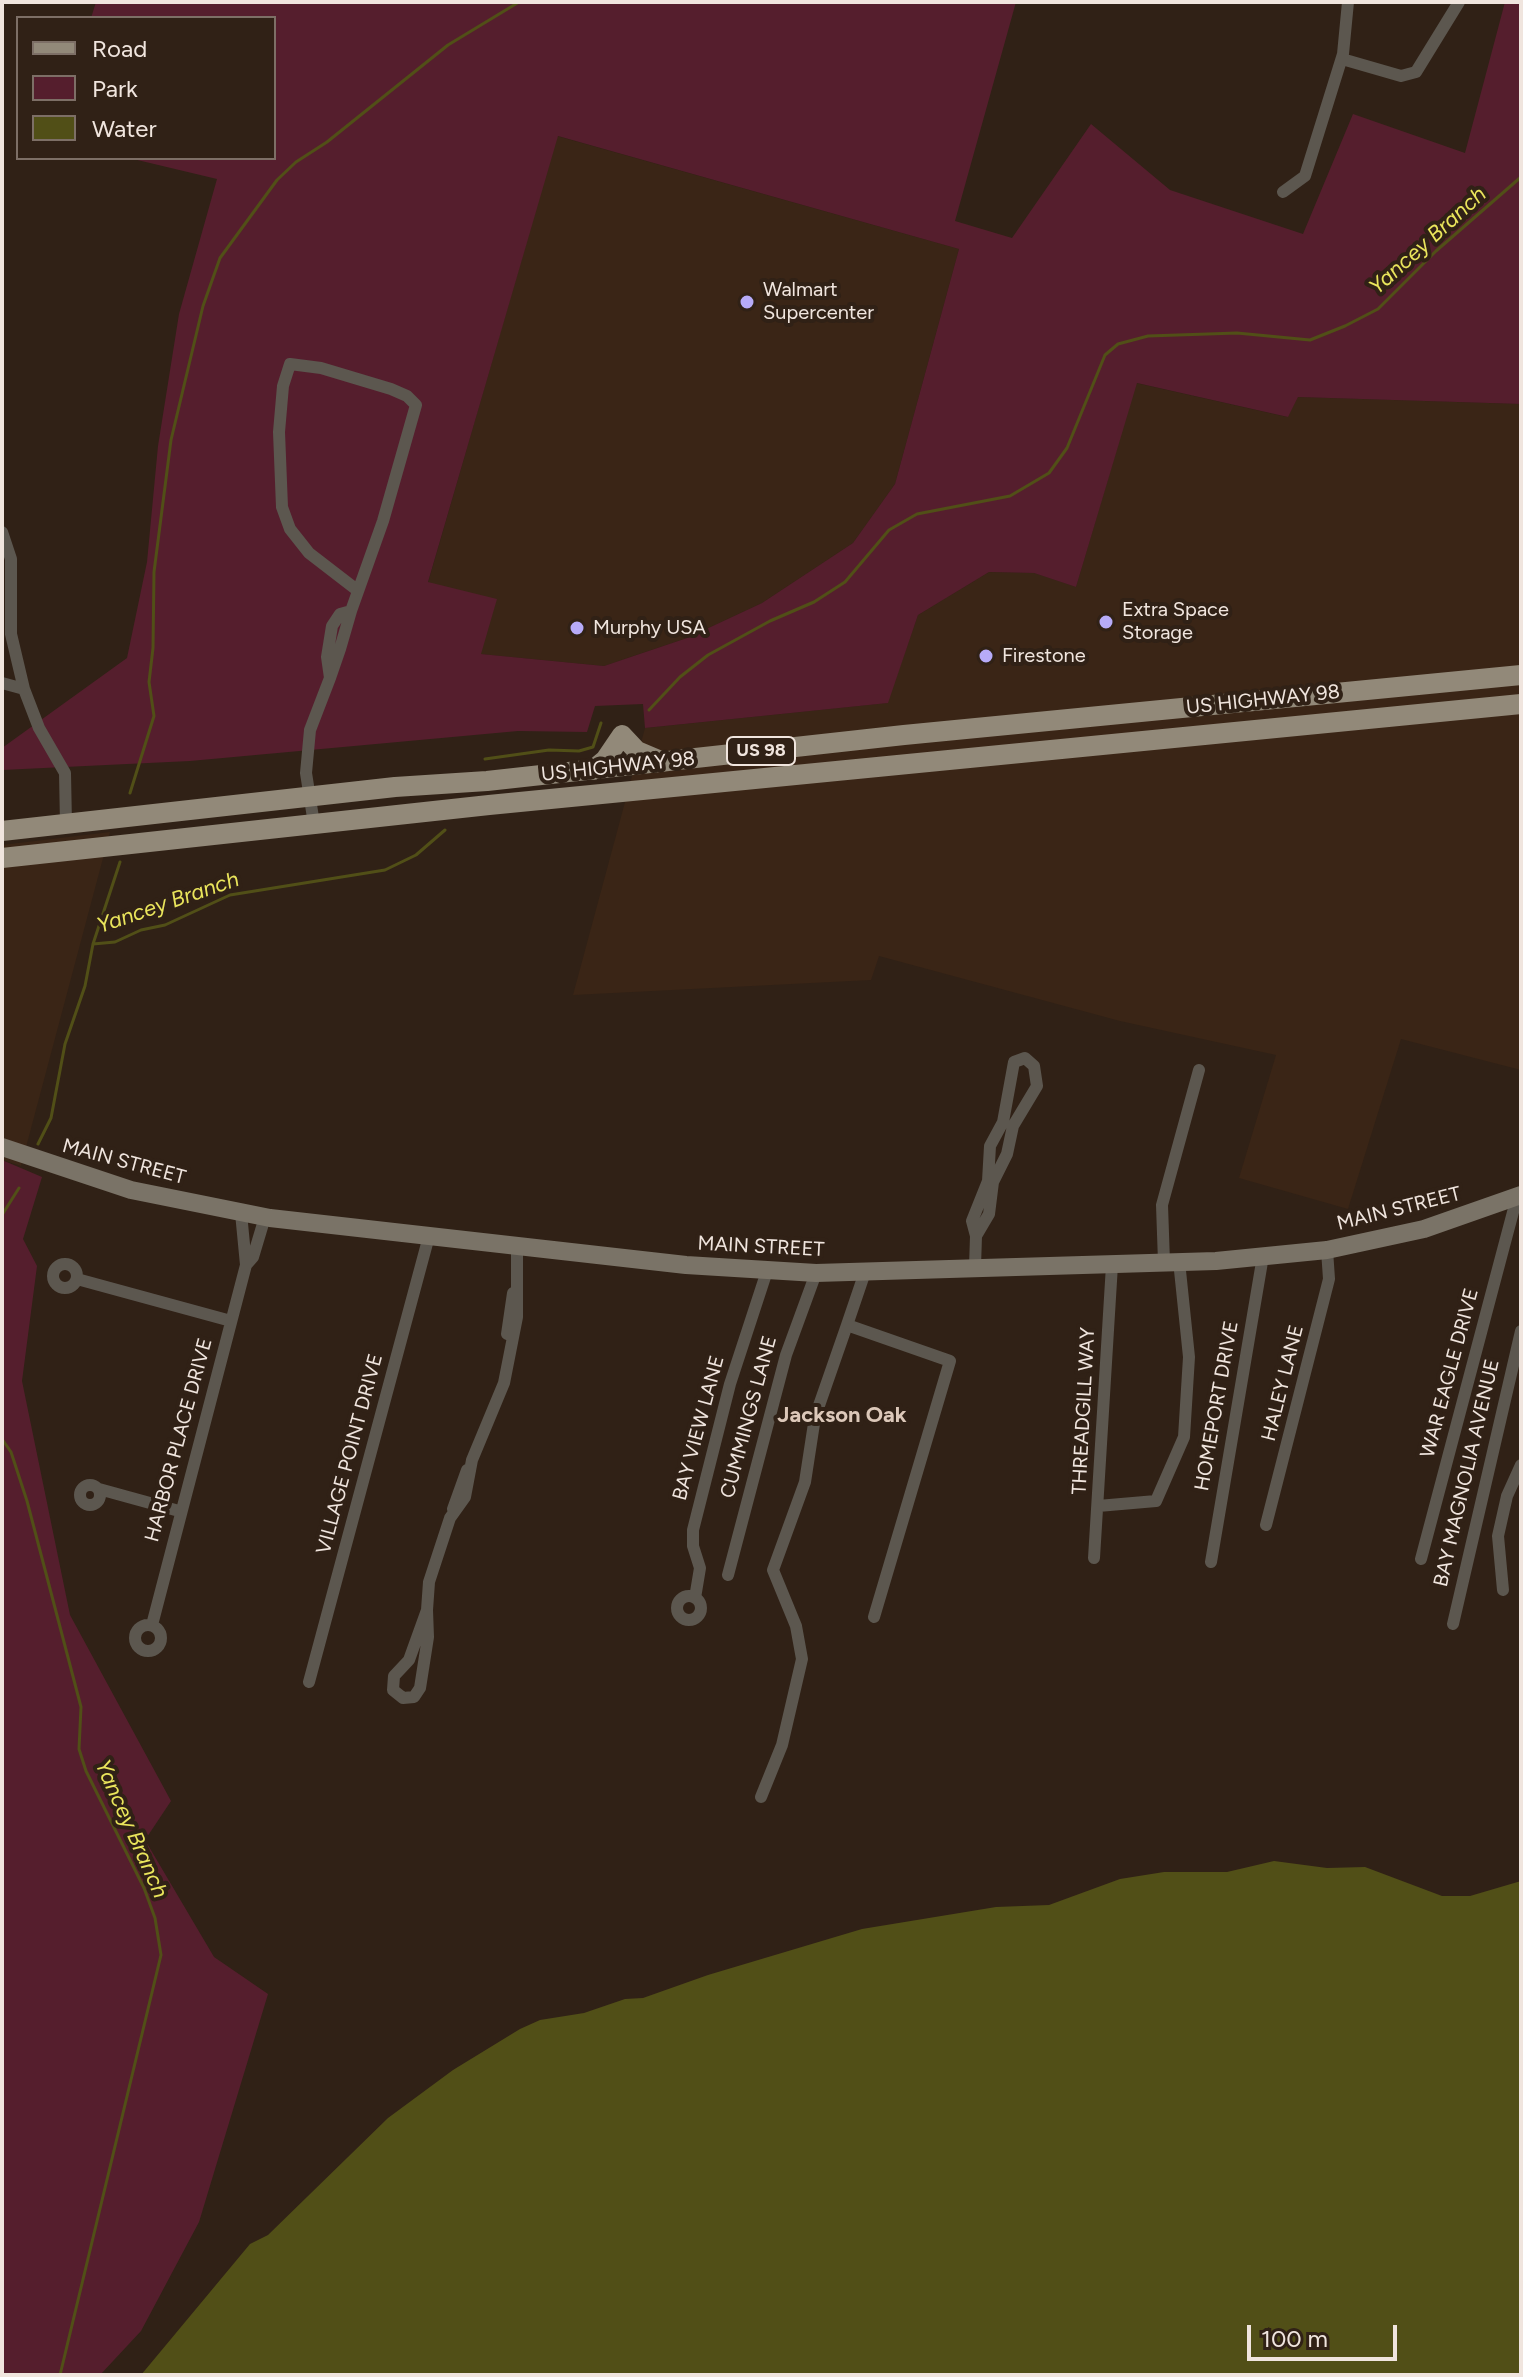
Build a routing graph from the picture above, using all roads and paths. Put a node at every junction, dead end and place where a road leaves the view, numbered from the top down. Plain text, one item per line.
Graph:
1 (1348, 2) edge
2 (1459, 2) edge
3 (1342, 59) junction
4 (1283, 192) dead end
5 (2, 532) edge
6 (357, 590) junction
7 (1521, 675) edge
8 (2, 683) edge
9 (1376, 688) junction
10 (24, 689) junction
11 (1521, 704) edge
12 (1379, 717) junction
13 (904, 735) junction
14 (665, 762) junction
15 (907, 765) junction
16 (593, 770) junction
17 (311, 796) junction
18 (66, 824) junction
19 (314, 824) junction
20 (7, 830) edge
21 (8, 858) edge
22 (1199, 1070) dead end
23 (1008, 1124) junction
24 (2, 1147) edge
25 (990, 1181) junction
26 (1519, 1196) edge
27 (241, 1213) junction
28 (265, 1217) junction
29 (429, 1236) junction
30 (517, 1247) junction
31 (1327, 1250) junction
32 (1263, 1256) junction
33 (1172, 1262) junction
34 (246, 1265) junction
35 (1112, 1265) junction
36 (975, 1267) junction
37 (767, 1271) junction
38 (865, 1272) junction
39 (816, 1273) junction
40 (77, 1279) dead end
41 (231, 1321) junction
42 (847, 1325) junction
43 (1521, 1331) edge
44 (1521, 1465) edge
45 (99, 1489) dead end
46 (1098, 1506) junction
47 (179, 1511) junction
48 (1266, 1525) dead end
49 (1094, 1558) dead end
50 (1421, 1559) dead end
51 (1211, 1562) dead end
52 (728, 1575) dead end
53 (1503, 1590) dead end
54 (695, 1598) dead end
55 (427, 1610) junction
56 (874, 1617) dead end
57 (1453, 1624) dead end
58 (152, 1625) dead end
59 (309, 1682) dead end
60 (761, 1797) dead end

1 - 3 street
2 - 3 street
3 - 4 street
5 - 10 street
6 - 6 street
6 - 17 street
7 - 9 main road, US HIGHWAY 98 / US 98
8 - 10 street
9 - 12 street
9 - 13 main road, US HIGHWAY 98 / US 98
10 - 18 street
11 - 12 main road, US HIGHWAY 98 / US 98
12 - 15 main road, US HIGHWAY 98 / US 98
13 - 14 main road, US HIGHWAY 98 / US 98
13 - 15 street
14 - 16 main road, US HIGHWAY 98 / US 98
14 - 16 main road
15 - 19 main road, US HIGHWAY 98 / US 98
16 - 17 main road, US HIGHWAY 98 / US 98
17 - 18 main road, US HIGHWAY 98 / US 98
17 - 19 street
18 - 20 main road, US HIGHWAY 98 / US 98
19 - 21 main road, US HIGHWAY 98 / US 98
20 - 21 street
22 - 33 street
23 - 23 street
23 - 25 street
23 - 25 street
24 - 27 main road, MAIN STREET
25 - 36 street
26 - 31 main road, MAIN STREET
26 - 50 street, WAR EAGLE DRIVE
27 - 28 main road, MAIN STREET
27 - 34 street, HARBOR PLACE DRIVE
28 - 29 main road, MAIN STREET
28 - 34 street, HARBOR PLACE DRIVE
29 - 30 main road, MAIN STREET
29 - 59 street, VILLAGE POINT DRIVE
30 - 37 main road, MAIN STREET
30 - 55 street
31 - 32 main road, MAIN STREET
31 - 48 street, HALEY LANE
32 - 33 main road, MAIN STREET
32 - 51 street, HOMEPORT DRIVE
33 - 35 main road, MAIN STREET
33 - 46 street
34 - 41 street, HARBOR PLACE DRIVE
35 - 36 main road, MAIN STREET
35 - 46 street, THREADGILL WAY
36 - 38 main road, MAIN STREET
37 - 39 main road, MAIN STREET
37 - 54 street, BAY VIEW LANE
38 - 39 main road, MAIN STREET
38 - 42 street
39 - 52 street, CUMMINGS LANE
40 - 41 street
41 - 47 street, HARBOR PLACE DRIVE
42 - 56 street
42 - 60 street
43 - 57 street, BAY MAGNOLIA AVENUE
44 - 53 street
45 - 47 street
46 - 49 street, THREADGILL WAY
47 - 58 street, HARBOR PLACE DRIVE
55 - 55 street

